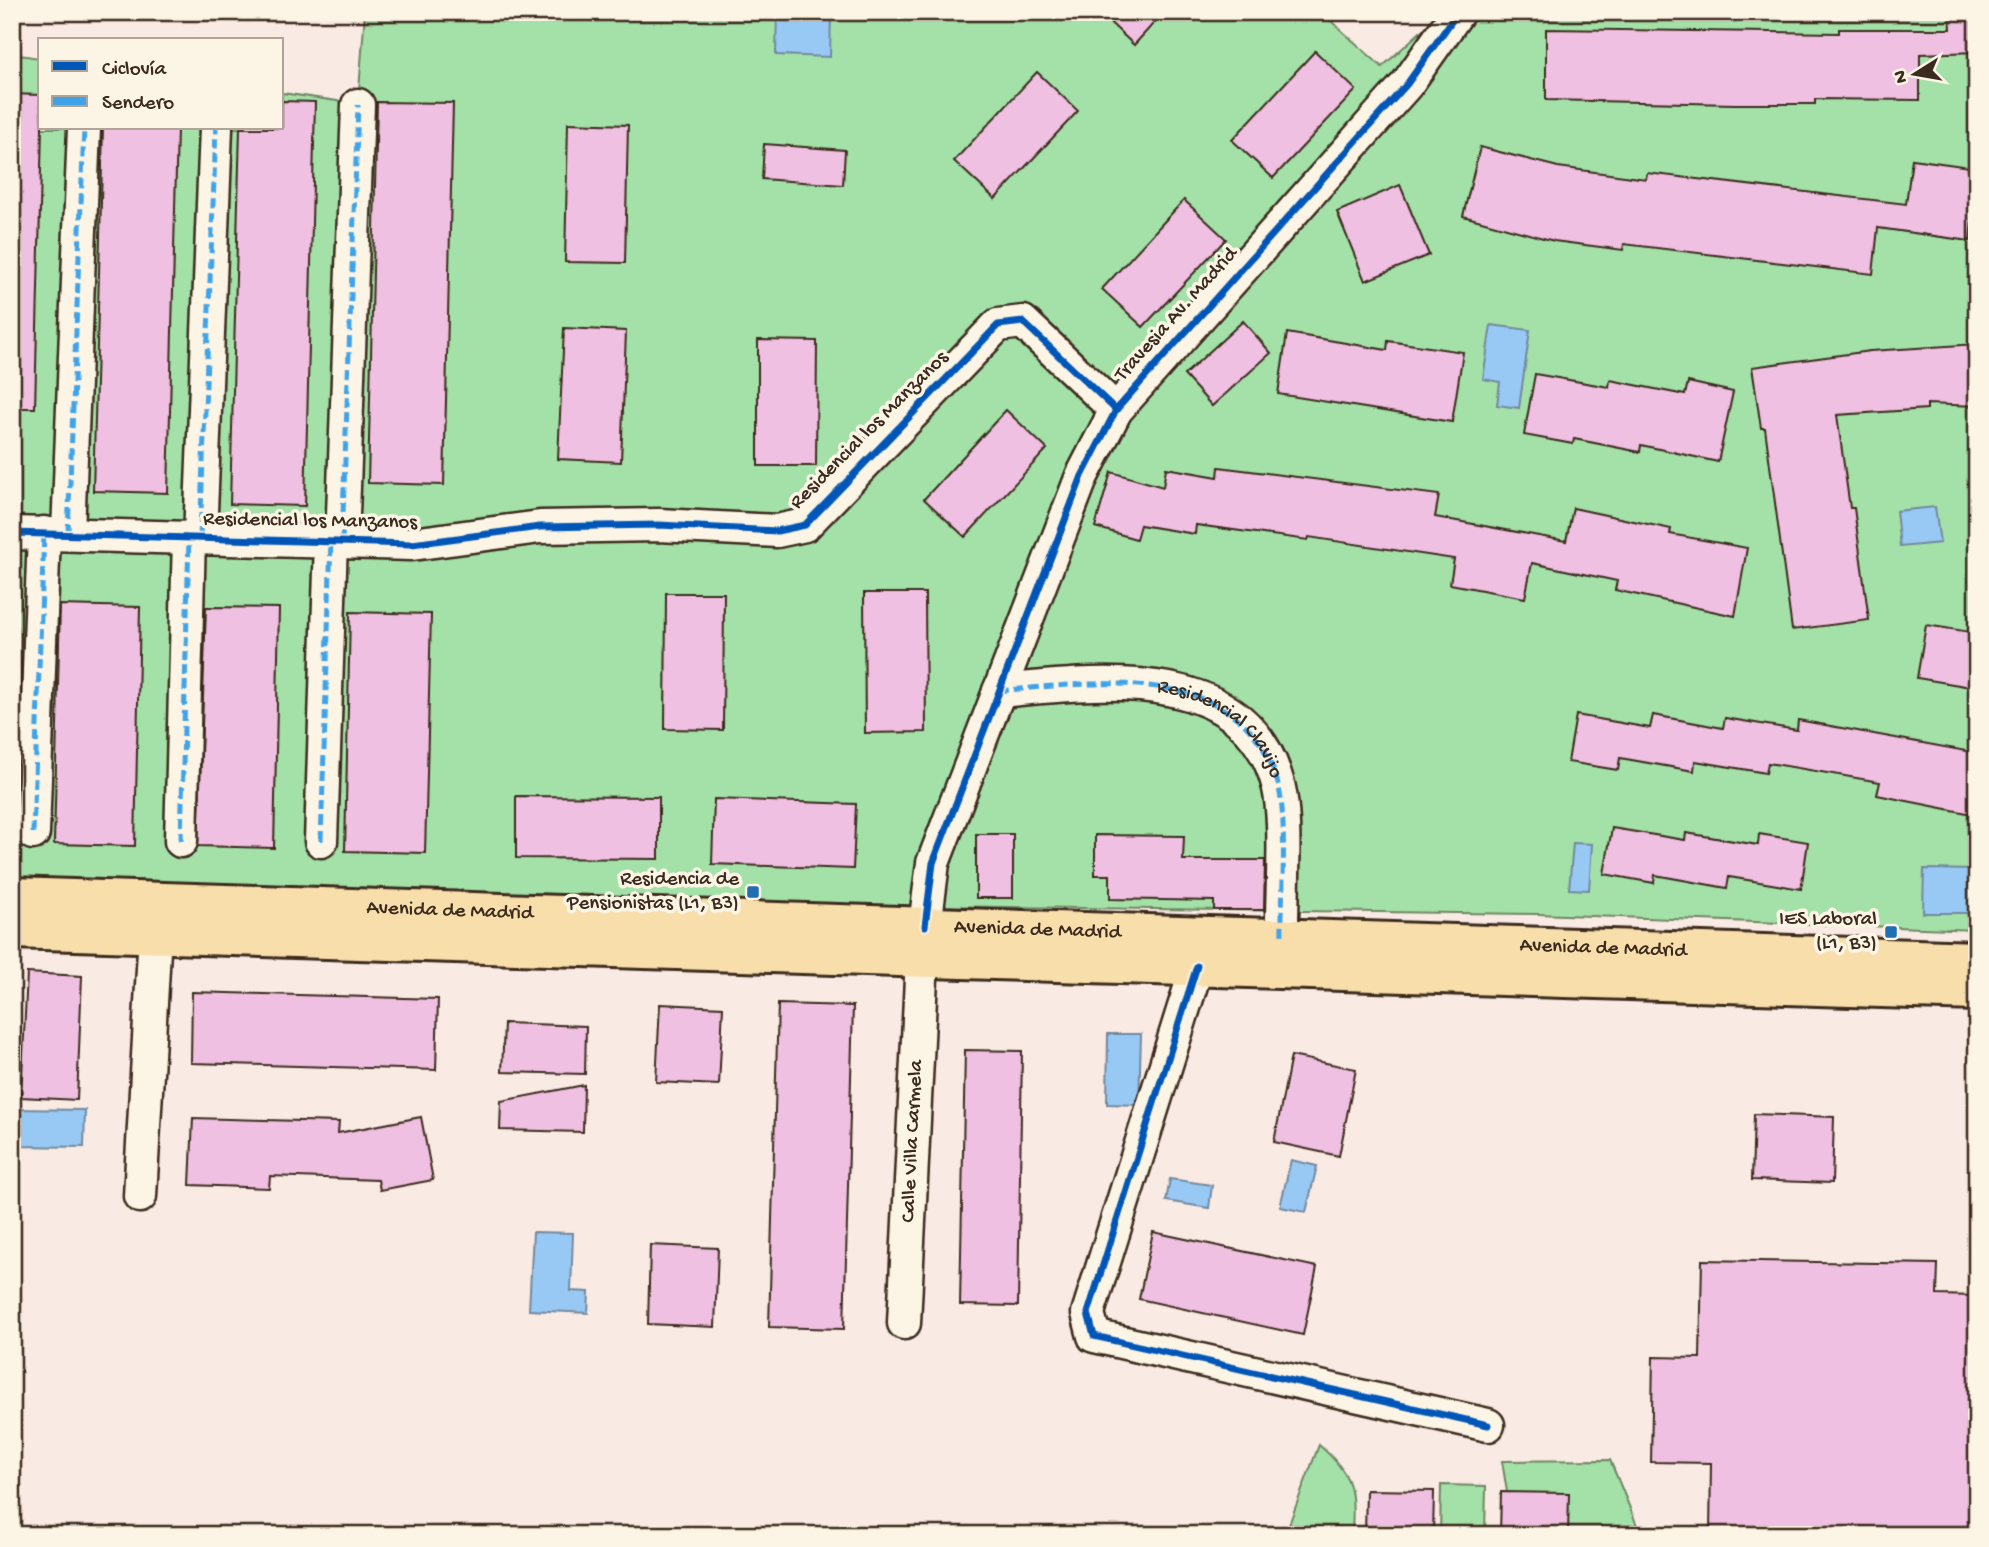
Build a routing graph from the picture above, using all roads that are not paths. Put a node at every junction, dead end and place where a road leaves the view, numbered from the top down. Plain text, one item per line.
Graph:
1 (1458, 12) edge
2 (358, 104) dead end
3 (84, 130) edge
4 (216, 130) edge
5 (1116, 410) junction
6 (12, 533) edge
7 (56, 533) junction
8 (195, 537) junction
9 (337, 541) junction
10 (999, 691) junction
11 (33, 833) dead end
12 (181, 841) dead end
13 (321, 841) dead end
14 (12, 897) edge
15 (12, 929) edge
16 (155, 933) junction
17 (1282, 938) junction
18 (924, 942) junction
19 (1977, 961) edge
20 (1197, 966) junction
21 (1977, 991) edge
22 (140, 1196) dead end
23 (904, 1323) dead end
24 (1488, 1425) dead end

1 - 5 street, Travesia Av. Madrid
2 - 9 street, Residencial los Manzanos
3 - 7 street
4 - 8 street, Residencial los Manzanos
5 - 9 street, Residencial los Manzanos
5 - 10 street, Travesia Av. Madrid
6 - 7 street, Residencial los Manzanos
7 - 8 street, Residencial los Manzanos
7 - 11 street
8 - 9 street, Residencial los Manzanos
8 - 12 street, Residencial los Manzanos
9 - 13 street, Residencial los Manzanos
10 - 17 street, Residencial Clavijo
10 - 18 street, Travesia Av. Madrid
14 - 18 main road, Avenida de Madrid
15 - 16 main road, Avenida de Madrid
16 - 18 main road, Avenida de Madrid
16 - 22 street
17 - 18 main road, Avenida de Madrid
17 - 19 main road, Avenida de Madrid
18 - 20 main road, Avenida de Madrid
18 - 23 street, Calle Villa Carmela
20 - 21 main road, Avenida de Madrid
20 - 24 street

